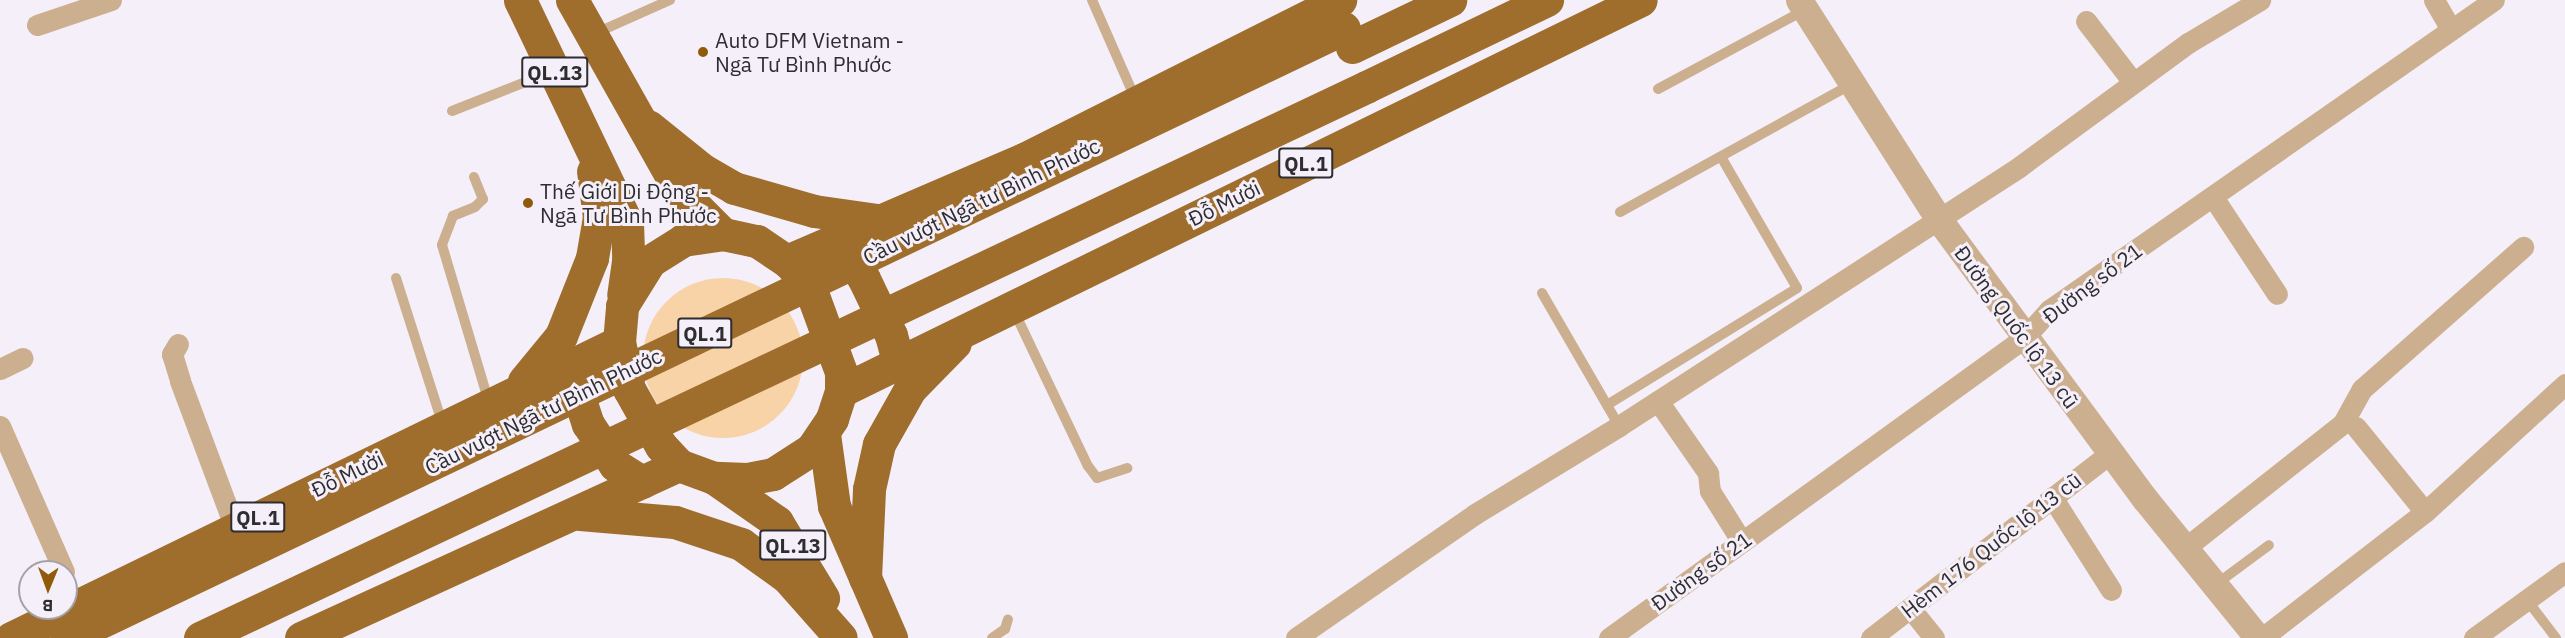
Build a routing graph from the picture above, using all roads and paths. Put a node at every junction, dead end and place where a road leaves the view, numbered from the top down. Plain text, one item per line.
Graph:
1 (111, 0) edge
2 (520, 0) edge
3 (572, 0) edge
4 (670, 0) edge
5 (1092, 0) edge
6 (1401, 0) edge
7 (1450, 0) edge
8 (1547, 0) edge
9 (1592, 0) edge
10 (1641, 0) edge
11 (2260, 0) edge
12 (2434, 0) edge
13 (2494, 0) edge
14 (1802, 5) edge
15 (75, 6) edge
16 (1332, 18) edge
17 (2086, 21) dead end
18 (37, 25) dead end
19 (2451, 30) junction
20 (590, 35) junction
21 (554, 71) junction
22 (2133, 82) junction
23 (1852, 84) junction
24 (1658, 89) dead end
25 (1373, 95) junction
26 (1137, 103) junction
27 (452, 111) dead end
28 (637, 118) junction
29 (590, 143) junction
30 (1721, 157) junction
31 (474, 177) dead end
32 (2213, 196) junction
33 (1620, 212) dead end
34 (1936, 217) junction
35 (884, 221) junction
36 (723, 234) junction
37 (825, 246) junction
38 (2523, 247) dead end
39 (787, 261) junction
40 (396, 278) dead end
41 (1542, 293) dead end
42 (2277, 294) dead end
43 (622, 306) junction
44 (1011, 306) junction
45 (971, 327) junction
46 (2024, 338) junction
47 (619, 342) junction
48 (178, 344) dead end
49 (23, 358) dead end
50 (898, 361) junction
51 (579, 362) junction
52 (0, 369) edge
53 (2565, 384) edge
54 (841, 391) junction
55 (1658, 401) junction
56 (498, 402) junction
57 (1607, 405) junction
58 (0, 426) edge
59 (1619, 426) junction
60 (2356, 427) dead end
61 (444, 428) junction
62 (824, 434) junction
63 (2110, 453) junction
64 (679, 465) junction
65 (1127, 468) dead end
66 (714, 477) junction
67 (642, 482) junction
68 (2052, 497) junction
69 (2426, 512) junction
70 (576, 514) junction
71 (235, 528) junction
72 (1742, 542) junction
73 (2269, 546) dead end
74 (2185, 548) junction
75 (58, 560) edge
76 (862, 562) junction
77 (2565, 572) edge
78 (2215, 585) junction
79 (78, 588) edge
80 (2111, 590) dead end
81 (2527, 600) junction
82 (1910, 608) junction
83 (1008, 619) dead end
84 (34, 620) edge
85 (11, 638) edge
86 (67, 638) edge
87 (102, 638) edge
88 (200, 638) edge
89 (233, 638) edge
90 (301, 638) edge
91 (842, 638) edge
92 (891, 638) edge
93 (903, 638) edge
94 (993, 638) edge
95 (1296, 638) edge
96 (1609, 638) edge
97 (1871, 638) edge
98 (1934, 638) edge
99 (2258, 638) edge
100 (2262, 638) edge
101 (2474, 638) edge
102 (2556, 638) edge

1 - 15 street
2 - 21 highway, QL.13
3 - 20 highway, QL.13
4 - 20 lane
5 - 26 lane
6 - 16 highway, QL.1
7 - 16 highway, QL.1
8 - 25 highway, QL.1
9 - 25 highway, QL.1
10 - 44 highway, Đỗ Mười / QL.1
11 - 22 street
12 - 19 street
13 - 19 street, Đường số 21
14 - 23 street, Đường Quốc lộ 13 cũ
14 - 24 lane
15 - 18 street
16 - 26 highway, QL.1
16 - 86 highway, Cầu vượt Ngã tư Bình Phước / QL.1, bridge
16 - 87 highway, Cầu vượt Ngã tư Bình Phước / QL.1
17 - 22 street
19 - 32 street, Đường số 21
20 - 28 highway, QL.13
21 - 27 lane
21 - 29 highway, QL.13
22 - 34 street
23 - 30 lane
23 - 34 street, Đường Quốc lộ 13 cũ
25 - 88 highway, QL.1, bridge
25 - 89 highway, QL.1
26 - 35 highway, QL.1
28 - 35 highway
28 - 36 highway, QL.13
29 - 43 highway, QL.13
29 - 56 highway
30 - 33 lane
30 - 57 lane
31 - 56 lane
32 - 42 street
32 - 46 street, Đường số 21
34 - 46 street, Đường Quốc lộ 13 cũ
34 - 55 street
35 - 37 highway, QL.1
36 - 39 highway, QL.13
36 - 43 highway, QL.13
37 - 39 highway, QL.1
37 - 50 highway
38 - 74 street
39 - 54 highway, QL.13
40 - 61 lane
41 - 57 lane
43 - 47 highway, QL.13
44 - 45 highway, Đỗ Mười / QL.1
44 - 65 lane
45 - 50 highway, Đỗ Mười / QL.1
45 - 76 highway
46 - 63 street, Đường Quốc lộ 13 cũ
46 - 72 street, Đường số 21
47 - 51 highway, Đỗ Mười / QL.1
47 - 64 highway, QL.13
48 - 71 street
49 - 52 street
50 - 54 highway, Đỗ Mười / QL.1
51 - 56 highway, Đỗ Mười / QL.1
51 - 67 highway
53 - 69 street
54 - 62 highway, QL.13
55 - 59 street
55 - 72 street
56 - 61 highway, Đỗ Mười / QL.1
57 - 59 lane
58 - 75 street
59 - 95 street
60 - 69 street
61 - 71 highway, Đỗ Mười / QL.1
62 - 66 highway, QL.13
62 - 76 highway, QL.13
63 - 68 street, Hèm 176 Quốc lộ 13 cũ
63 - 74 street, Đường Quốc lộ 13 cũ
64 - 66 highway, QL.13
64 - 67 highway
66 - 91 highway, QL.13
67 - 70 highway
68 - 80 street
68 - 82 street, Hèm 176 Quốc lộ 13 cũ
69 - 100 street
70 - 90 highway
70 - 91 highway
71 - 79 highway, Đỗ Mười / QL.1
72 - 96 street, Đường số 21
73 - 78 lane
74 - 78 street, Đường Quốc lộ 13 cũ
76 - 92 highway, QL.13
76 - 93 highway, QL.13
77 - 81 street
78 - 99 street, Đường Quốc lộ 13 cũ
81 - 101 street
81 - 102 lane
82 - 97 street, Hèm 176 Quốc lộ 13 cũ
82 - 98 street
83 - 94 lane
84 - 85 highway, Đỗ Mười / QL.1

